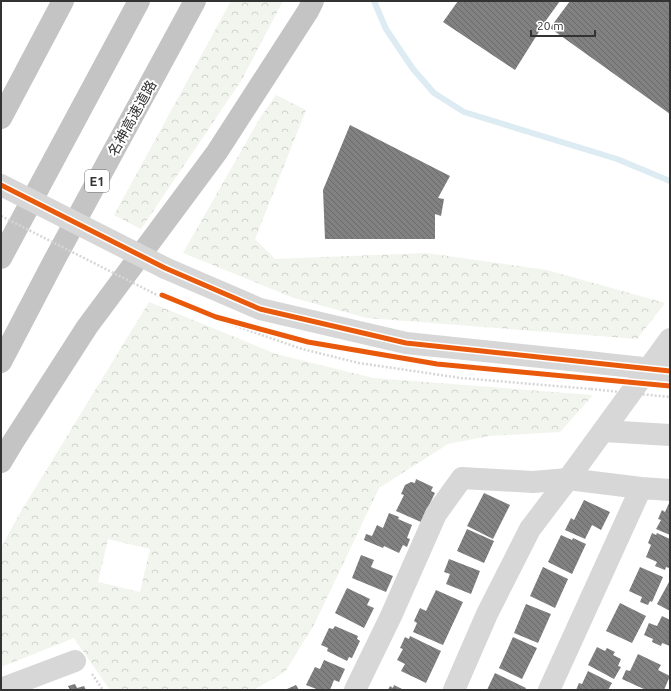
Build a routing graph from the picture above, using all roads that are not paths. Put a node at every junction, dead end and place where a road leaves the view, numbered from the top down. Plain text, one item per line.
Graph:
1 (63, 1) edge
2 (139, 1) edge
3 (195, 1) edge
4 (313, 1) edge
5 (1, 118) edge
6 (1, 185) edge
7 (1, 258) edge
8 (670, 339) edge
9 (1, 362) edge
10 (670, 371) edge
11 (604, 431) junction
12 (670, 435) edge
13 (1, 462) edge
14 (568, 479) junction
15 (641, 488) junction
16 (670, 490) edge
17 (75, 661) dead end
18 (1, 689) edge
19 (354, 690) edge
20 (454, 690) edge
21 (549, 690) edge

1 - 5 highway
2 - 7 highway
3 - 9 highway, 名神高速道路 / E1
4 - 13 highway
6 - 10 street, bridge
8 - 11 street
11 - 12 street
11 - 14 street
14 - 15 street
14 - 19 street
14 - 20 street
15 - 16 street
15 - 21 street
17 - 18 street

